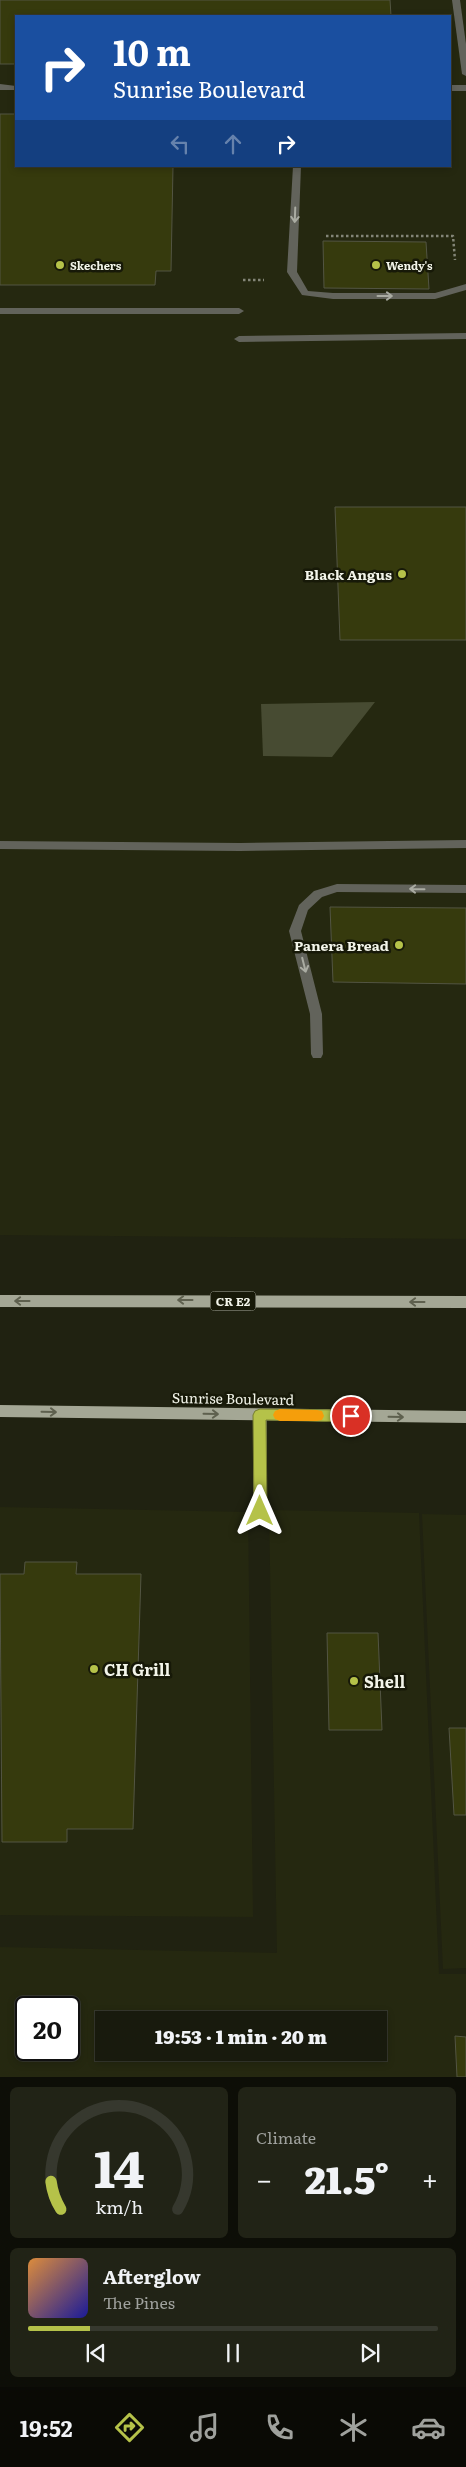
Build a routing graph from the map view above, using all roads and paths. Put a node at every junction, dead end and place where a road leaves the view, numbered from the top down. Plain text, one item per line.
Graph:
1 (456, 0) edge
2 (466, 74) edge
3 (0, 88) edge
4 (15, 88) edge
5 (451, 88) edge
6 (466, 88) edge
7 (297, 167) edge
8 (294, 237) junction
9 (456, 264) dead end
10 (239, 280) dead end
11 (269, 280) dead end
12 (466, 287) edge
13 (0, 311) edge
14 (239, 311) dead end
15 (466, 336) edge
16 (239, 339) dead end
17 (466, 844) edge
18 (0, 845) edge
19 (466, 889) edge
20 (317, 1054) dead end
21 (0, 1301) edge
22 (466, 1302) edge
23 (0, 1411) edge
24 (260, 1415) junction
25 (466, 1417) edge
26 (260, 1511) dead end

1 - 2 lane
3 - 4 lane
5 - 6 lane
7 -> 8 lane
8 - 9 path
8 -> 12 lane
10 - 11 path
13 - 14 lane
15 - 16 lane
17 - 18 lane
19 -> 20 lane
22 -> 21 main road, CR E2
23 -> 24 main road, Sunrise Boulevard
24 -> 25 main road, Sunrise Boulevard
24 - 26 lane

